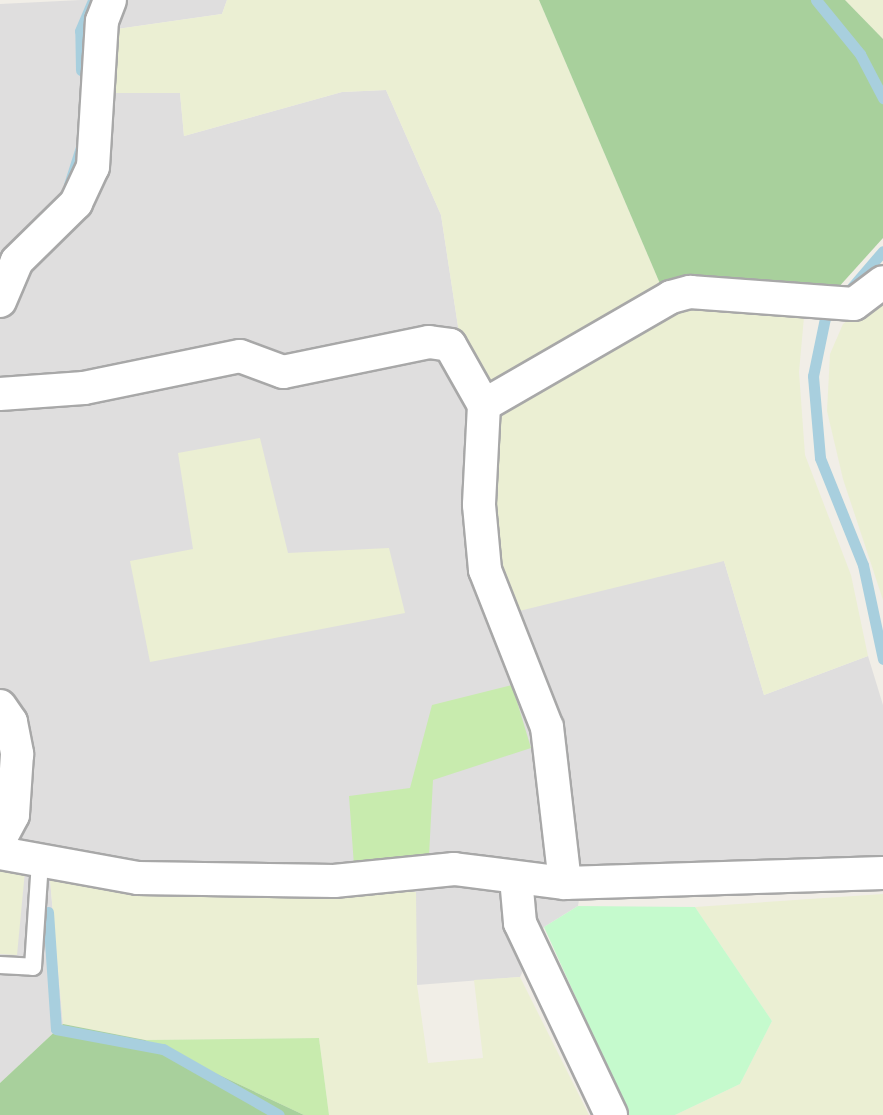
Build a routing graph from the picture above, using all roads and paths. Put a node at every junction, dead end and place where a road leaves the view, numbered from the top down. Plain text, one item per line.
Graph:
1 (110, 0) edge
2 (883, 282) edge
3 (0, 301) edge
4 (0, 394) edge
5 (484, 405) junction
6 (0, 706) edge
7 (0, 839) edge
8 (0, 853) edge
9 (40, 861) junction
10 (883, 873) edge
11 (516, 878) junction
12 (565, 883) junction
13 (0, 965) edge
14 (611, 1115) edge

1 - 3 street
2 - 5 street
4 - 5 street
5 - 12 street
6 - 7 street
8 - 9 street
9 - 11 street
9 - 13 lane
10 - 12 street
11 - 12 street
11 - 14 street

